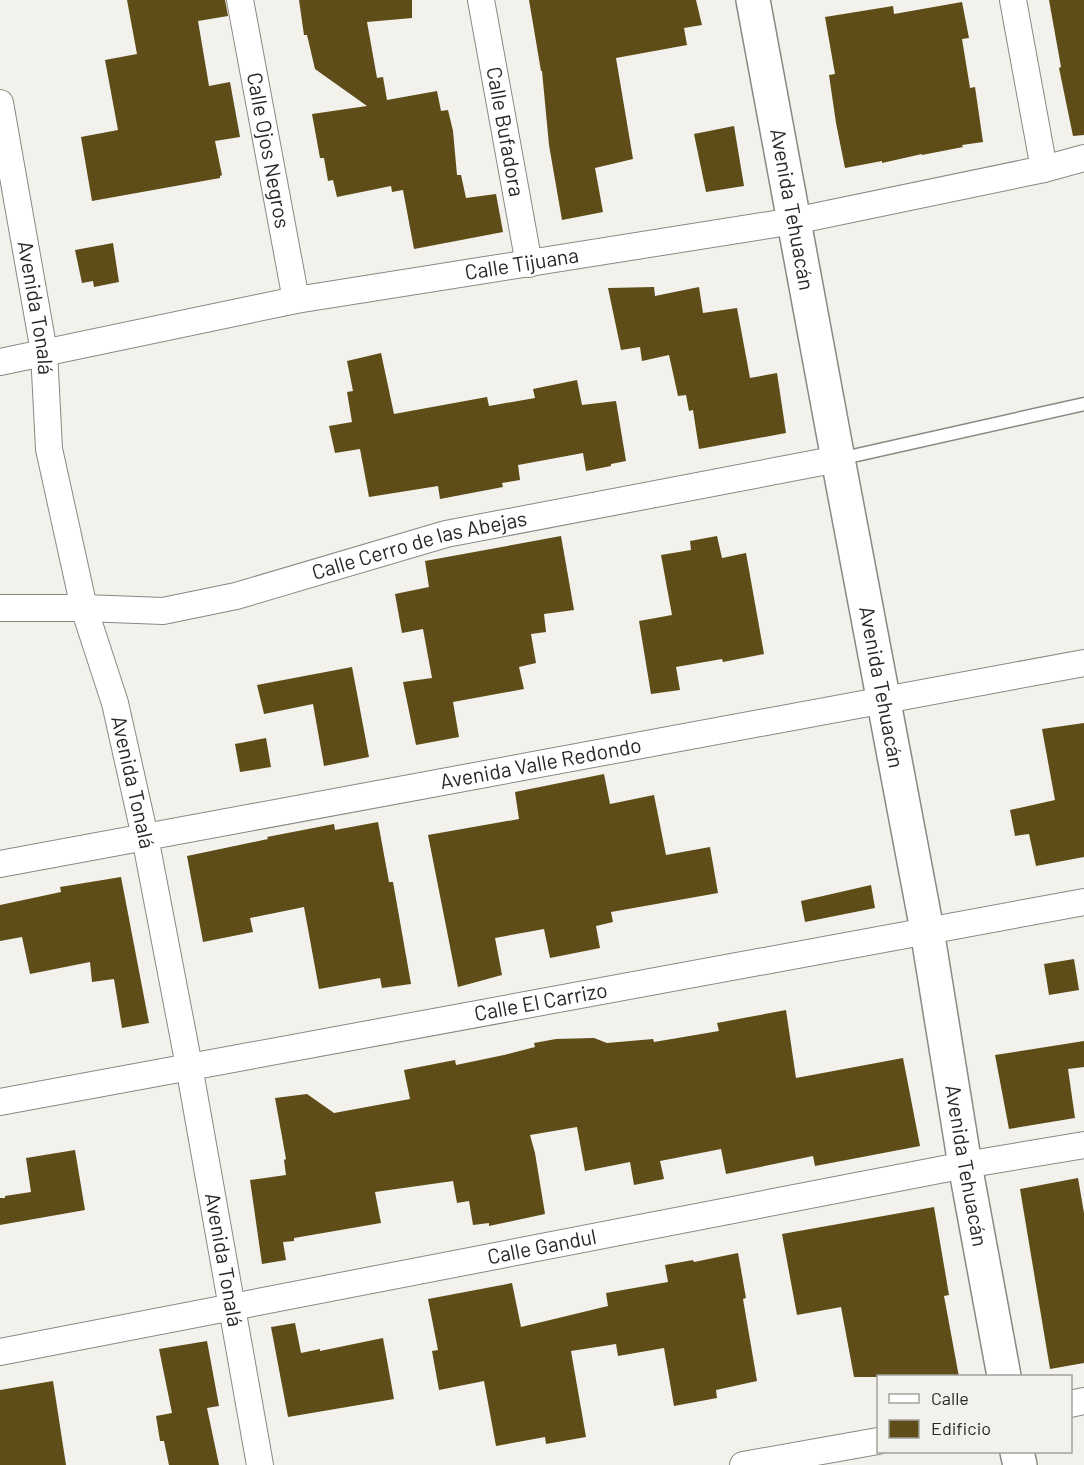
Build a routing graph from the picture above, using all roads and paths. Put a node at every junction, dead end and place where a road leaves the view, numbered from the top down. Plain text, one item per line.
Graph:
1 (240, 0) edge
2 (481, 0) edge
3 (753, 0) edge
4 (1013, 0) edge
5 (0, 102) edge
6 (1084, 158) edge
7 (1044, 169) junction
8 (794, 221) junction
9 (528, 264) junction
10 (297, 300) junction
11 (44, 352) junction
12 (0, 362) edge
13 (1084, 404) edge
14 (838, 459) junction
15 (0, 608) edge
16 (84, 608) junction
17 (1084, 663) edge
18 (884, 699) junction
19 (145, 837) junction
20 (0, 864) edge
21 (1084, 902) edge
22 (927, 930) junction
23 (189, 1066) junction
24 (0, 1102) edge
25 (1084, 1145) edge
26 (965, 1165) junction
27 (232, 1306) junction
28 (0, 1352) edge
29 (1004, 1375) edge
30 (877, 1441) edge
31 (260, 1465) edge
32 (743, 1465) edge

1 - 10 street, Calle Ojos Negros
2 - 9 street, Calle Bufadora
3 - 8 street, Avenida Tehuacán
4 - 7 street
5 - 11 street, Avenida Tonalá
6 - 7 street, Calle Tijuana
7 - 8 street, Calle Tijuana
8 - 9 street, Calle Tijuana
8 - 14 street, Avenida Tehuacán
9 - 10 street, Calle Tijuana
10 - 11 street, Calle Tijuana
11 - 12 street, Calle Tijuana
11 - 16 street, Avenida Tonalá
13 - 14 lane
14 - 16 street, Calle Cerro de las Abejas
14 - 18 street, Avenida Tehuacán
15 - 16 street, Calle Cerro de las Abejas
16 - 19 street, Avenida Tonalá
17 - 18 street, Avenida Valle Redondo
18 - 19 street, Avenida Valle Redondo
18 - 22 street, Avenida Tehuacán
19 - 20 street, Avenida Valle Redondo
19 - 23 street, Avenida Tonalá
21 - 22 street, Calle El Carrizo
22 - 23 street, Calle El Carrizo
22 - 26 street, Avenida Tehuacán
23 - 24 street, Calle El Carrizo
23 - 27 street, Avenida Tonalá
25 - 26 street, Calle Gandul
26 - 27 street, Calle Gandul
26 - 29 street, Avenida Tehuacán
27 - 28 street, Calle Gandul
27 - 31 street, Avenida Tonalá
30 - 32 street

